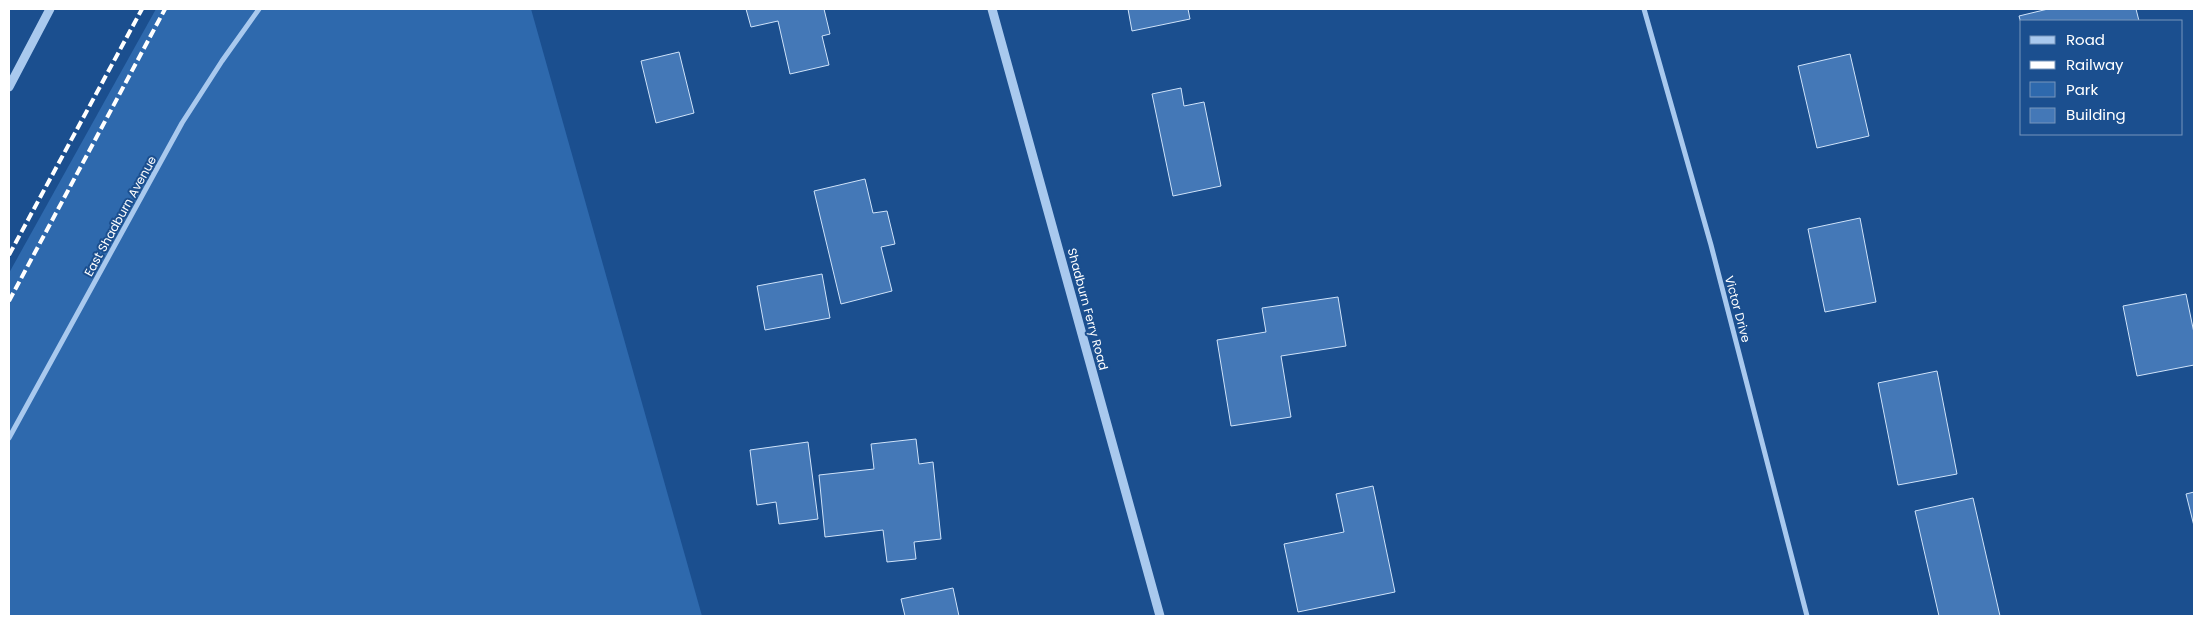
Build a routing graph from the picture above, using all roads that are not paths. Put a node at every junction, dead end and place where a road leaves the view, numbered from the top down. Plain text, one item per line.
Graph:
1 (50, 9) edge
2 (259, 9) edge
3 (992, 9) edge
4 (1644, 9) edge
5 (9, 87) edge
6 (9, 438) edge
7 (1160, 616) edge
8 (1807, 616) edge

1 - 5 street
2 - 6 street, East Shadburn Avenue
3 - 7 street, Shadburn Ferry Road
4 - 8 street, Victor Drive

